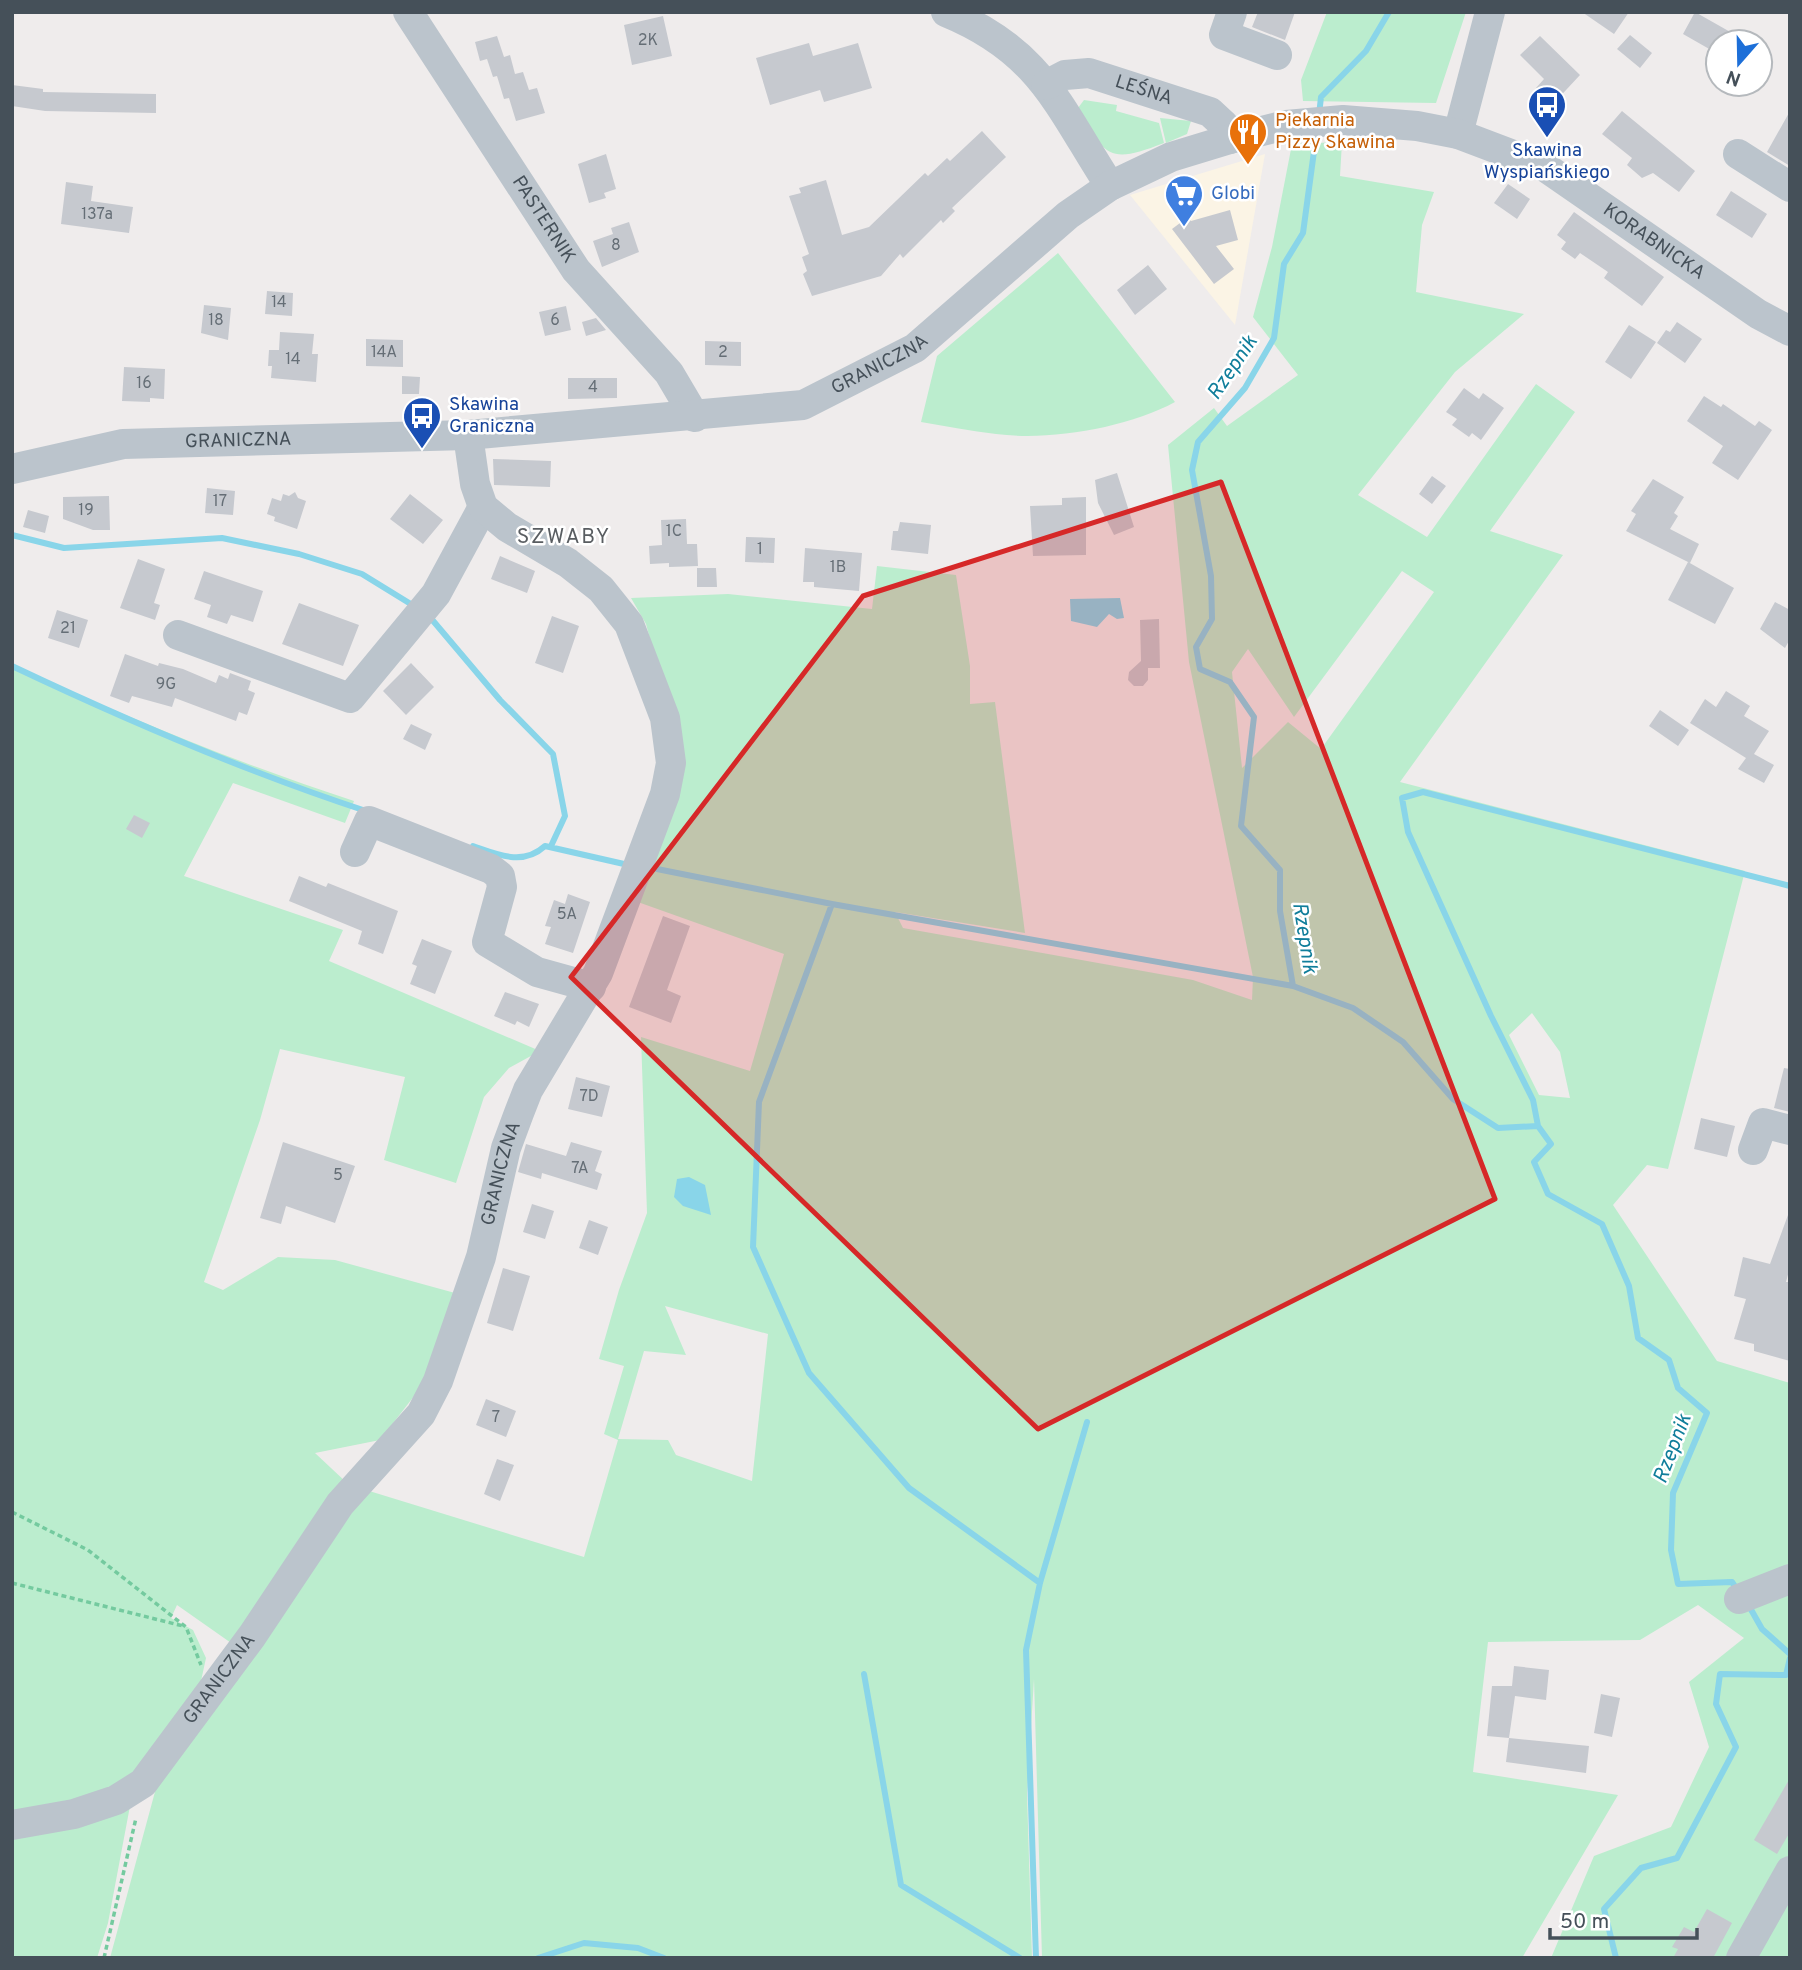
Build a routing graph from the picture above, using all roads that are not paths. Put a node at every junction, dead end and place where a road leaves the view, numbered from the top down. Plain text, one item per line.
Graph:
1 (408, 12) edge
2 (946, 12) edge
3 (1232, 12) edge
4 (1490, 12) edge
5 (1277, 55) dead end
6 (1046, 85) junction
7 (1458, 134) junction
8 (1230, 139) junction
9 (1738, 154) dead end
10 (1110, 186) junction
11 (1790, 187) edge
12 (1790, 331) edge
13 (695, 417) junction
14 (468, 435) junction
15 (12, 469) edge
16 (483, 507) junction
17 (178, 635) dead end
18 (355, 852) dead end
19 (592, 987) junction
20 (1790, 1130) edge
21 (1753, 1150) dead end
22 (1790, 1579) edge
23 (1744, 1597) dead end
24 (12, 1825) edge
25 (1790, 1871) edge
26 (1741, 1958) edge

1 - 13 street, PASTERNIK
2 - 6 street
3 - 5 street
4 - 7 street
6 - 8 street, LEŚNA
6 - 10 street
7 - 8 street, KORABNICKA
7 - 12 street, KORABNICKA
8 - 10 street, GRANICZNA
9 - 11 street
10 - 13 street, GRANICZNA
13 - 14 street, GRANICZNA
14 - 15 street, GRANICZNA
14 - 16 street
16 - 17 street
16 - 19 street, GRANICZNA
18 - 19 street
19 - 24 street, GRANICZNA
20 - 21 street
22 - 23 street
25 - 26 street

